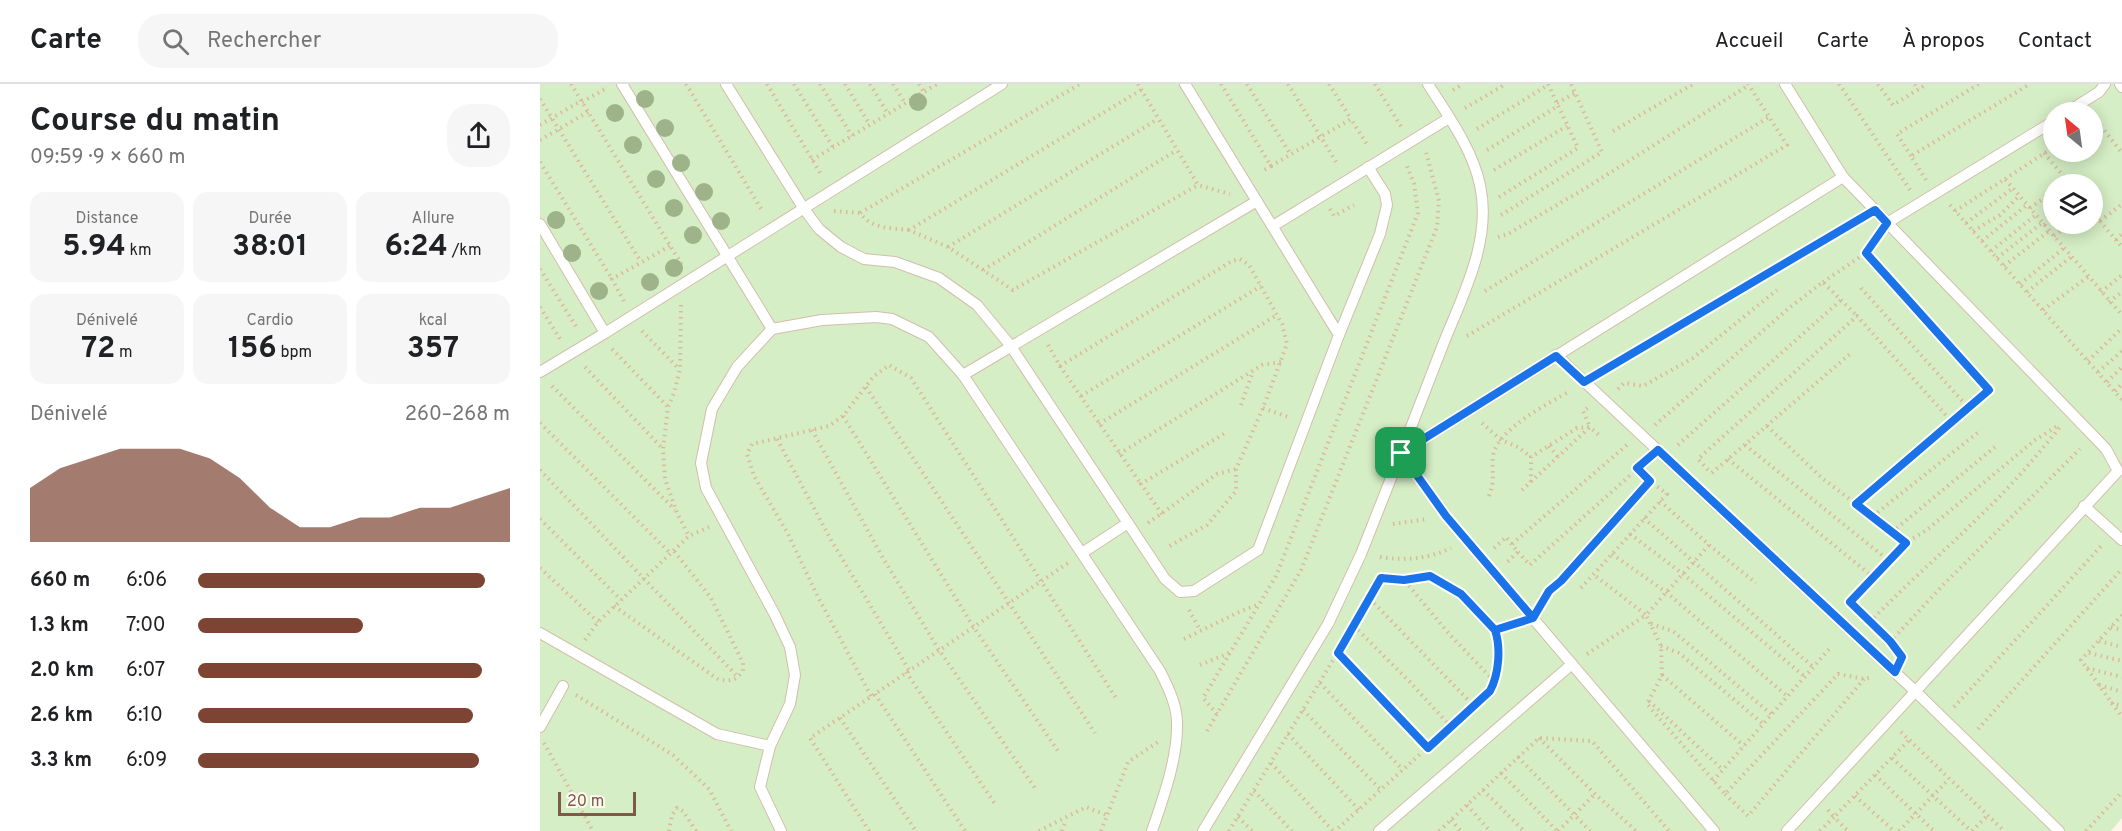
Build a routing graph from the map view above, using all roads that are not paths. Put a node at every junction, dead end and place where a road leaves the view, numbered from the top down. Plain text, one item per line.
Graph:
1 (622, 84) edge
2 (726, 84) edge
3 (1002, 84) edge
4 (1185, 84) edge
5 (1428, 84) edge
6 (1785, 84) edge
7 (2105, 84) edge
8 (2083, 102) edge
9 (1449, 118) junction
10 (2043, 128) edge
11 (1373, 164) junction
12 (1843, 177) junction
13 (1257, 201) junction
14 (804, 209) junction
15 (1887, 223) junction
16 (540, 224) edge
17 (1273, 226) junction
18 (728, 256) junction
19 (772, 329) junction
20 (605, 333) junction
21 (1339, 335) junction
22 (1010, 345) junction
23 (1556, 356) junction
24 (540, 372) edge
25 (963, 375) junction
26 (1401, 453) junction
27 (2120, 469) edge
28 (2084, 506) junction
29 (1131, 527) junction
30 (2118, 536) edge
31 (1082, 553) junction
32 (540, 633) edge
33 (1572, 664) junction
34 (563, 686) road end
35 (1916, 692) junction
36 (540, 727) edge
37 (770, 746) junction
38 (781, 831) edge
39 (1152, 831) edge
40 (1203, 831) edge
41 (1379, 831) edge
42 (1714, 831) edge
43 (1787, 831) edge
44 (2059, 831) edge

1 - 18 lane
2 - 14 lane
3 - 14 lane
4 - 13 lane
5 - 9 lane
6 - 12 lane
7 - 8 lane
9 - 11 lane
9 - 26 lane
10 - 15 lane
11 - 17 lane
11 - 21 lane
12 - 15 lane
12 - 23 lane
13 - 17 lane
13 - 22 lane
14 - 18 lane
14 - 22 lane
15 - 27 lane
16 - 20 lane
17 - 21 lane
18 - 19 lane
18 - 20 lane
19 - 25 lane
19 - 37 lane
20 - 24 lane
21 - 29 lane
22 - 25 lane
22 - 29 lane
23 - 26 lane
23 - 35 lane
25 - 31 lane
26 - 33 lane
26 - 40 lane
27 - 28 lane
28 - 30 lane
28 - 35 lane
29 - 31 lane
31 - 39 lane
32 - 37 lane
33 - 41 lane
33 - 42 lane
34 - 36 lane
35 - 43 lane
35 - 44 lane
37 - 38 lane

